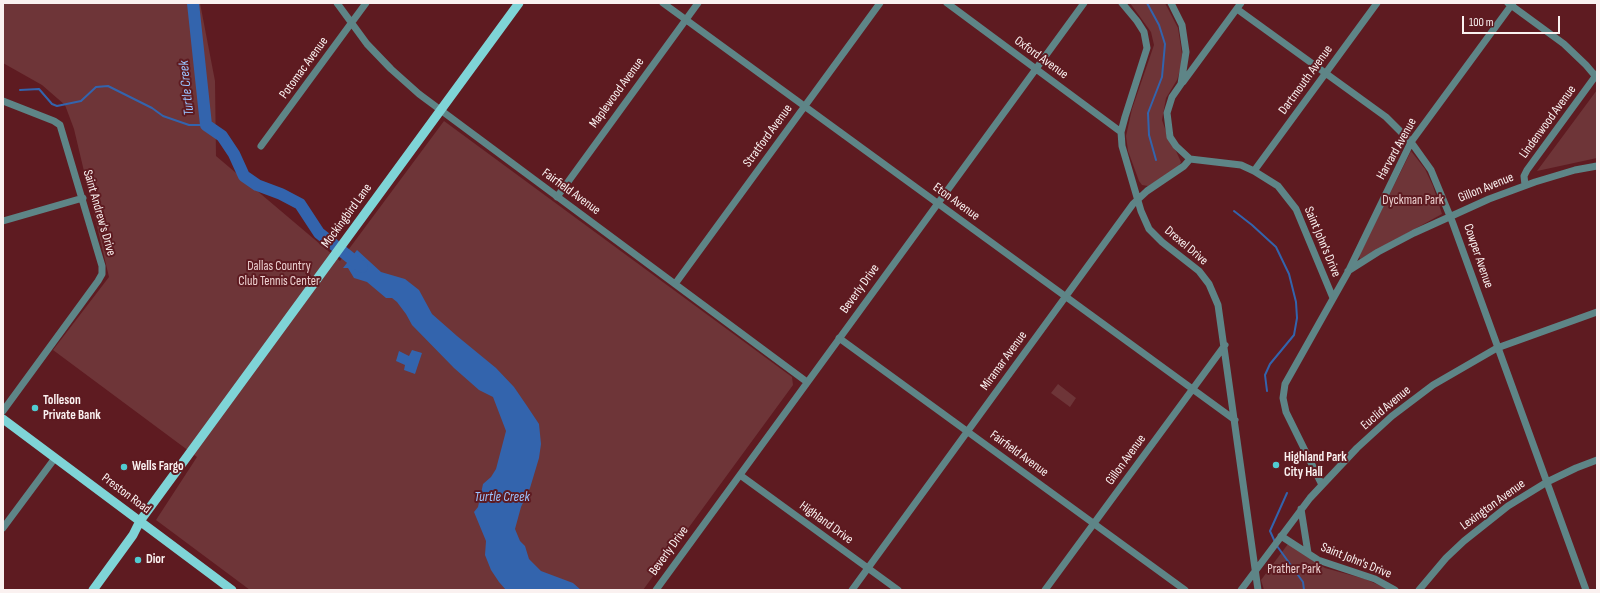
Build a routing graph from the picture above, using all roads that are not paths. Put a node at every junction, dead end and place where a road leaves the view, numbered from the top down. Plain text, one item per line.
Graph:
1 (337, 3) edge
2 (366, 3) edge
3 (519, 3) edge
4 (663, 3) edge
5 (698, 3) edge
6 (880, 3) edge
7 (947, 3) edge
8 (1084, 3) edge
9 (1122, 3) edge
10 (1171, 3) edge
11 (1377, 3) edge
12 (1511, 4) edge
13 (1239, 6) edge
14 (686, 19) junction
15 (351, 23) junction
16 (1036, 69) junction
17 (1326, 73) junction
18 (1597, 76) edge
19 (1181, 84) junction
20 (3, 101) edge
21 (804, 107) junction
22 (441, 110) junction
23 (1122, 132) junction
24 (1411, 142) junction
25 (261, 146) dead end
26 (1190, 159) junction
27 (1597, 166) edge
28 (1254, 171) junction
29 (1525, 185) junction
30 (557, 197) junction
31 (83, 198) junction
32 (1138, 198) junction
33 (938, 204) junction
34 (1450, 216) junction
35 (3, 221) edge
36 (1348, 272) junction
37 (675, 284) junction
38 (1065, 297) junction
39 (1333, 298) junction
40 (1597, 312) edge
41 (839, 338) junction
42 (1225, 345) junction
43 (1497, 348) junction
44 (807, 382) junction
45 (1192, 390) junction
46 (3, 411) edge
47 (3, 419) edge
48 (1234, 420) junction
49 (968, 432) junction
50 (55, 458) junction
51 (1597, 460) edge
52 (740, 475) junction
53 (1547, 482) junction
54 (1322, 485) junction
55 (1301, 509) junction
56 (140, 521) junction
57 (1094, 523) junction
58 (3, 528) edge
59 (1280, 537) junction
60 (1308, 553) junction
61 (867, 568) junction
62 (1254, 573) junction
63 (86, 590) edge
64 (93, 590) edge
65 (232, 590) edge
66 (656, 590) edge
67 (852, 590) edge
68 (898, 590) edge
69 (1045, 590) edge
70 (1185, 590) edge
71 (1241, 590) edge
72 (1258, 590) edge
73 (1395, 590) edge
74 (1418, 590) edge
75 (1586, 590) edge

1 - 15 street, Fairfield Avenue
2 - 15 street, Potomac Avenue
3 - 22 main road, Mockingbird Lane
4 - 14 street, Eton Avenue
5 - 14 street, Maplewood Avenue
6 - 21 street, Stratford Avenue
7 - 16 street, Oxford Avenue
8 - 16 street, Beverly Drive
9 - 23 street, Drexel Drive
10 - 19 street
11 - 17 street, Dartmouth Avenue
12 - 18 street
12 - 24 street, Harvard Avenue
13 - 17 street, Cowper Avenue
13 - 19 street
14 - 21 street, Eton Avenue
14 - 30 street, Maplewood Avenue
15 - 22 street, Fairfield Avenue
15 - 25 street, Potomac Avenue
16 - 23 street, Oxford Avenue
16 - 33 street, Beverly Drive
17 - 24 street, Cowper Avenue
17 - 28 street, Dartmouth Avenue
18 - 29 street, Lindenwood Avenue
19 - 26 street
20 - 31 street, Saint Andrew's Drive
21 - 33 street, Eton Avenue
21 - 37 street, Stratford Avenue
22 - 30 street, Fairfield Avenue
22 - 56 main road, Mockingbird Lane
23 - 32 street, Drexel Drive
24 - 34 street, Cowper Avenue
24 - 36 street, Harvard Avenue
26 - 28 street, Saint John's Drive
26 - 32 street, Miramar Avenue
27 - 29 street, Gillon Avenue
28 - 39 street, Saint John's Drive
29 - 34 street, Gillon Avenue
30 - 37 street, Fairfield Avenue
31 - 35 street
31 - 46 street, Saint Andrew's Drive
32 - 38 street, Miramar Avenue
32 - 42 street, Drexel Drive
33 - 38 street, Eton Avenue
33 - 41 street, Beverly Drive
34 - 36 street, Gillon Avenue
34 - 43 street, Cowper Avenue
36 - 39 street, Harvard Avenue
37 - 44 street, Fairfield Avenue
38 - 45 street, Eton Avenue
38 - 49 street, Miramar Avenue
39 - 54 street, Saint John's Drive
40 - 43 street, Euclid Avenue
41 - 44 street, Beverly Drive
41 - 49 street, Fairfield Avenue
42 - 45 street, Gillon Avenue
42 - 48 street, Drexel Drive
43 - 53 street, Cowper Avenue
43 - 54 street, Euclid Avenue
44 - 52 street, Beverly Drive
45 - 48 street, Eton Avenue
45 - 57 street, Gillon Avenue
47 - 50 main road, Preston Road
48 - 62 street, Drexel Drive
49 - 57 street, Fairfield Avenue
49 - 61 street, Miramar Avenue
50 - 56 main road, Preston Road
50 - 58 street
51 - 53 street, Lexington Avenue
52 - 61 street, Highland Drive
52 - 66 street, Beverly Drive
53 - 74 street, Lexington Avenue
53 - 75 street, Cowper Avenue
54 - 55 street, Euclid Avenue
55 - 59 street, Euclid Avenue
55 - 60 street, Saint John's Drive
56 - 63 main road, Mockingbird Lane
56 - 64 main road, Mockingbird Lane
56 - 65 main road, Preston Road
57 - 69 street, Gillon Avenue
57 - 70 street, Fairfield Avenue
59 - 60 street, Saint John's Drive
59 - 62 street, Euclid Avenue
60 - 73 street, Saint John's Drive
61 - 67 street, Miramar Avenue
61 - 68 street, Highland Drive
62 - 71 street, Euclid Avenue
62 - 72 street, Drexel Drive

